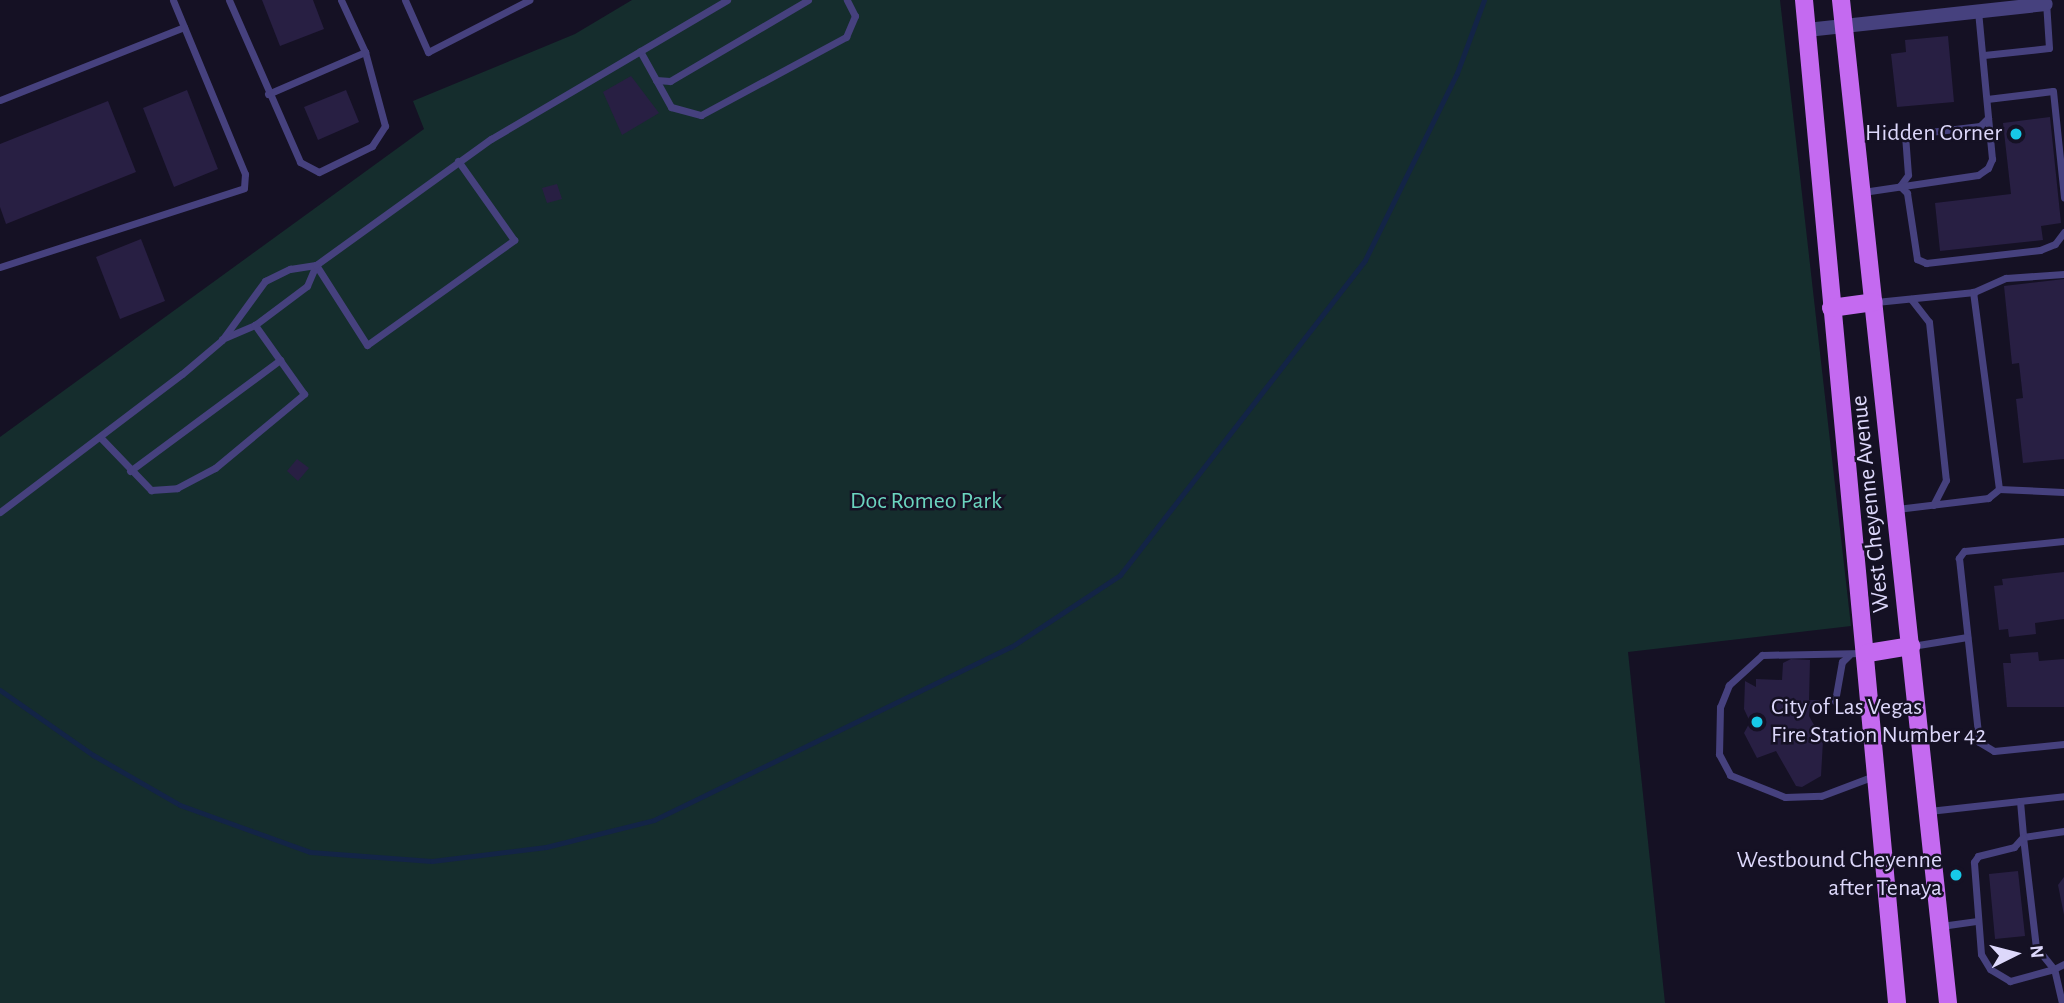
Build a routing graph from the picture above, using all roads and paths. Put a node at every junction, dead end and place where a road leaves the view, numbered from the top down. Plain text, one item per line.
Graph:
1 (173, 0) edge
2 (229, 0) edge
3 (341, 0) edge
4 (405, 0) edge
5 (529, 0) edge
6 (727, 0) edge
7 (808, 0) edge
8 (847, 0) edge
9 (1804, 0) edge
10 (1841, 0) edge
11 (2048, 1) edge
12 (1978, 12) junction
13 (1844, 26) junction
14 (184, 27) junction
15 (1807, 30) junction
16 (640, 51) junction
17 (365, 52) junction
18 (1984, 55) junction
19 (656, 80) junction
20 (268, 94) junction
21 (1987, 99) junction
22 (0, 100) edge
23 (1988, 118) junction
24 (458, 161) junction
25 (1900, 186) junction
26 (1863, 192) junction
27 (2064, 197) edge
28 (2064, 232) edge
29 (316, 265) junction
30 (0, 267) edge
31 (2064, 274) edge
32 (1973, 292) junction
33 (1911, 299) junction
34 (1874, 302) junction
35 (1831, 308) junction
36 (255, 325) junction
37 (222, 340) junction
38 (280, 360) junction
39 (100, 437) junction
40 (130, 471) junction
41 (1999, 489) junction
42 (2064, 492) edge
43 (1933, 505) junction
44 (1897, 509) junction
45 (0, 512) edge
46 (2064, 541) edge
47 (1967, 637) junction
48 (1911, 646) junction
49 (1859, 654) junction
50 (1835, 701) dead end
51 (2064, 744) edge
52 (1878, 775) junction
53 (2064, 796) edge
54 (2020, 801) junction
55 (1928, 811) junction
56 (2064, 831) edge
57 (2023, 837) junction
58 (1978, 921) junction
59 (1940, 926) junction
60 (2064, 964) edge
61 (2054, 969) junction
62 (1897, 1003) edge
63 (1948, 1003) edge
64 (2062, 1003) edge

1 - 14 lane
2 - 20 lane
3 - 17 lane
4 - 5 lane
6 - 16 lane
7 - 19 lane
8 - 19 lane
9 - 15 main road, West Cheyenne Avenue
10 - 13 main road, West Cheyenne Avenue
11 - 12 street
11 - 18 lane
12 - 13 street
12 - 18 lane
13 - 15 street
13 - 26 main road, West Cheyenne Avenue
14 - 22 lane
14 - 30 lane
15 - 35 main road, West Cheyenne Avenue
16 - 19 lane
16 - 24 lane
17 - 20 lane
17 - 20 lane
18 - 21 lane
21 - 23 lane
21 - 27 lane
23 - 25 lane
23 - 25 lane
24 - 29 lane
24 - 29 lane
25 - 26 lane
25 - 28 lane
26 - 34 main road, West Cheyenne Avenue
29 - 36 lane
29 - 37 lane
31 - 32 lane
32 - 33 lane
32 - 41 lane
33 - 34 lane
33 - 43 lane
34 - 35 main road
34 - 44 main road, West Cheyenne Avenue
35 - 49 main road, West Cheyenne Avenue
36 - 37 lane
36 - 38 lane
37 - 39 lane
38 - 40 lane
38 - 40 lane
39 - 40 lane
39 - 45 lane
41 - 42 lane
41 - 43 lane
43 - 44 lane
44 - 48 main road, West Cheyenne Avenue
46 - 47 lane
47 - 48 lane
47 - 51 lane
48 - 49 main road
48 - 55 main road, West Cheyenne Avenue
49 - 50 lane
49 - 52 main road, West Cheyenne Avenue
49 - 52 lane
52 - 62 main road, West Cheyenne Avenue
53 - 54 lane
54 - 55 lane
54 - 57 lane
55 - 59 main road, West Cheyenne Avenue
56 - 57 lane
57 - 58 lane
57 - 61 lane
58 - 59 lane
58 - 61 lane
59 - 63 main road, West Cheyenne Avenue
60 - 61 lane
61 - 64 lane

